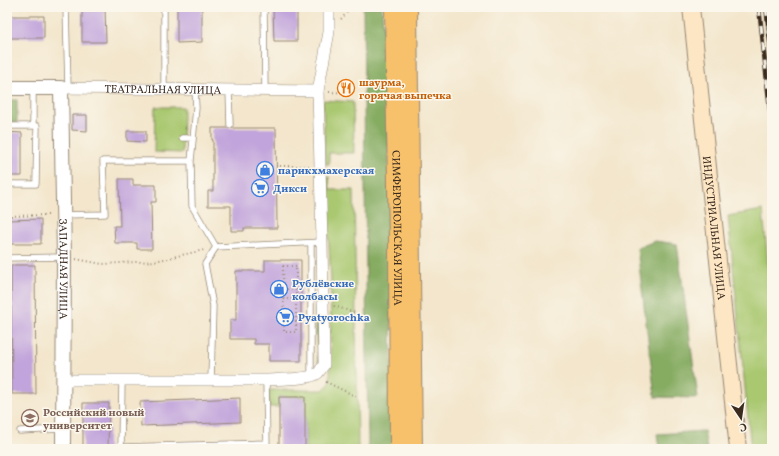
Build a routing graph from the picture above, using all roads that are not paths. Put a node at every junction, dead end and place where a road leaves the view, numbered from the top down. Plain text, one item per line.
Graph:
1 (66, 7) edge
2 (164, 7) edge
3 (264, 7) edge
4 (329, 7) edge
5 (394, 7) edge
6 (408, 7) edge
7 (691, 7) edge
8 (7, 88) edge
9 (33, 88) junction
10 (64, 88) junction
11 (164, 90) junction
12 (195, 90) junction
13 (229, 90) junction
14 (265, 91) junction
15 (318, 91) junction
16 (230, 125) dead end
17 (7, 126) edge
18 (34, 126) junction
19 (182, 138) dead end
20 (193, 138) junction
21 (191, 161) junction
22 (7, 184) edge
23 (64, 215) junction
24 (317, 242) junction
25 (216, 247) junction
26 (7, 258) edge
27 (68, 258) junction
28 (64, 380) junction
29 (122, 380) junction
30 (211, 380) junction
31 (266, 380) junction
32 (63, 429) junction
33 (20, 431) dead end
34 (267, 446) edge
35 (121, 448) edge
36 (63, 449) edge
37 (399, 449) edge
38 (413, 449) edge
39 (738, 449) edge

1 - 10 lane
2 - 11 lane
3 - 14 lane
4 - 15 street
5 - 37 main road, СИМФЕРОПОЛЬСКАЯ УЛИЦА
6 - 38 main road, СИМФЕРОПОЛЬСКАЯ УЛИЦА
7 - 39 main road, ИНДУСТРИАЛЬНАЯ УЛИЦА
8 - 9 street, ТЕАТРАЛЬНАЯ УЛИЦА
9 - 10 street, ТЕАТРАЛЬНАЯ УЛИЦА
9 - 18 lane
10 - 11 street, ТЕАТРАЛЬНАЯ УЛИЦА
10 - 23 street, ЗАПАДНАЯ УЛИЦА
11 - 12 street, ТЕАТРАЛЬНАЯ УЛИЦА
12 - 13 street, ТЕАТРАЛЬНАЯ УЛИЦА
12 - 20 lane
13 - 14 street, ТЕАТРАЛЬНАЯ УЛИЦА
13 - 16 lane
14 - 15 street, ТЕАТРАЛЬНАЯ УЛИЦА
15 - 24 street
17 - 18 lane
18 - 22 lane
19 - 20 lane
20 - 21 lane
21 - 23 lane
21 - 25 lane
23 - 27 street, ЗАПАДНАЯ УЛИЦА
24 - 25 lane
24 - 31 street
25 - 30 lane
26 - 27 lane
27 - 28 street, ЗАПАДНАЯ УЛИЦА
28 - 29 street
28 - 32 street, ЗАПАДНАЯ УЛИЦА
29 - 30 street
29 - 35 lane
30 - 31 street
31 - 34 lane
32 - 33 lane
32 - 36 street, ЗАПАДНАЯ УЛИЦА
34 - 35 lane

